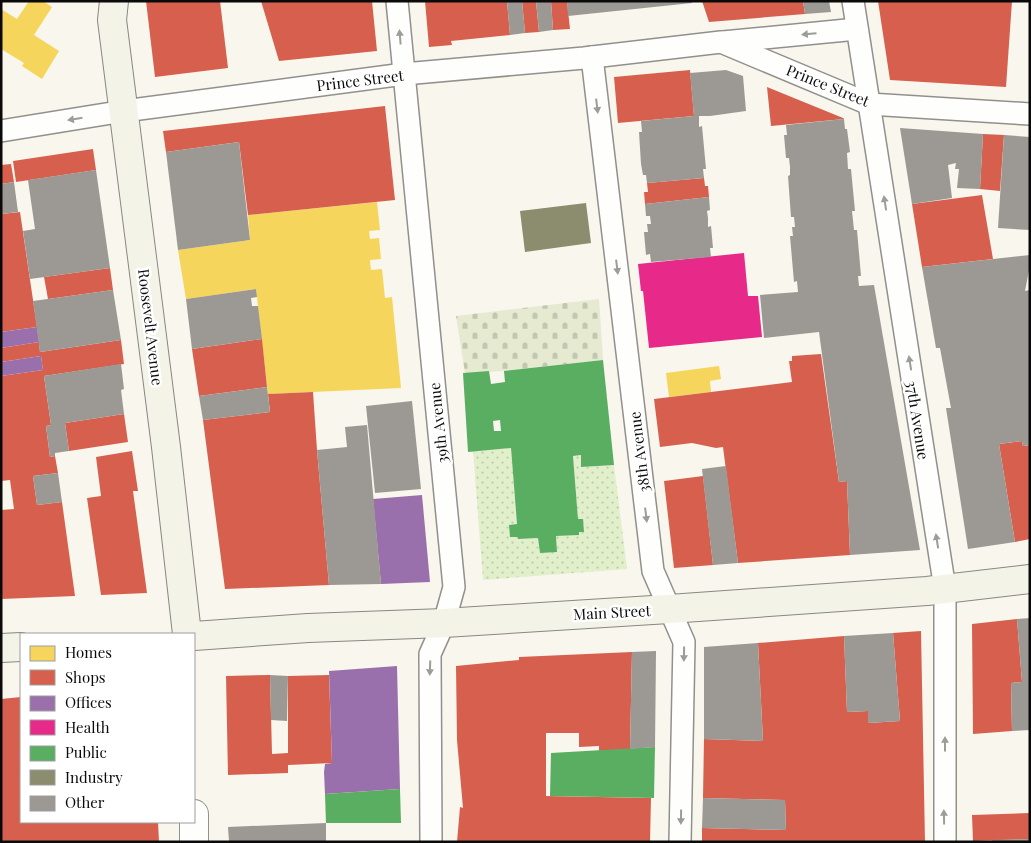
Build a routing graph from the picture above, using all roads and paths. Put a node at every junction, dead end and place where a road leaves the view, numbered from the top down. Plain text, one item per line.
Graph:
1 (397, 1) edge
2 (853, 1) edge
3 (110, 7) edge
4 (857, 29) junction
5 (721, 42) junction
6 (592, 57) junction
7 (404, 74) junction
8 (870, 104) junction
9 (124, 111) junction
10 (1030, 114) edge
11 (1, 131) edge
12 (1030, 579) edge
13 (945, 589) junction
14 (668, 609) junction
15 (444, 622) junction
16 (187, 633) edge
17 (195, 636) edge
18 (20, 647) edge
19 (1, 648) edge
20 (194, 823) edge
21 (194, 842) edge
22 (431, 842) edge
23 (680, 842) edge
24 (945, 842) edge

7 -> 1 street, 39th Avenue
2 - 4 street, 37th Avenue
3 - 9 main road, Roosevelt Avenue
4 -> 5 street, Prince Street
4 - 8 street, 37th Avenue
5 - 6 street, Prince Street
5 - 8 street, Prince Street
6 - 7 street, Prince Street
6 -> 14 street, 38th Avenue
7 - 9 street, Prince Street
7 - 15 street, 39th Avenue
8 - 10 street, Prince Street
13 -> 8 street, 37th Avenue
9 -> 11 street, Prince Street
9 - 16 main road, Roosevelt Avenue
12 - 13 main road, Main Street
13 - 14 main road, Main Street
24 -> 13 street, 37th Avenue
14 - 15 main road, Main Street
14 -> 23 street, 38th Avenue
15 - 17 main road, Main Street
15 -> 22 street, 39th Avenue
18 - 19 main road
20 - 21 street

